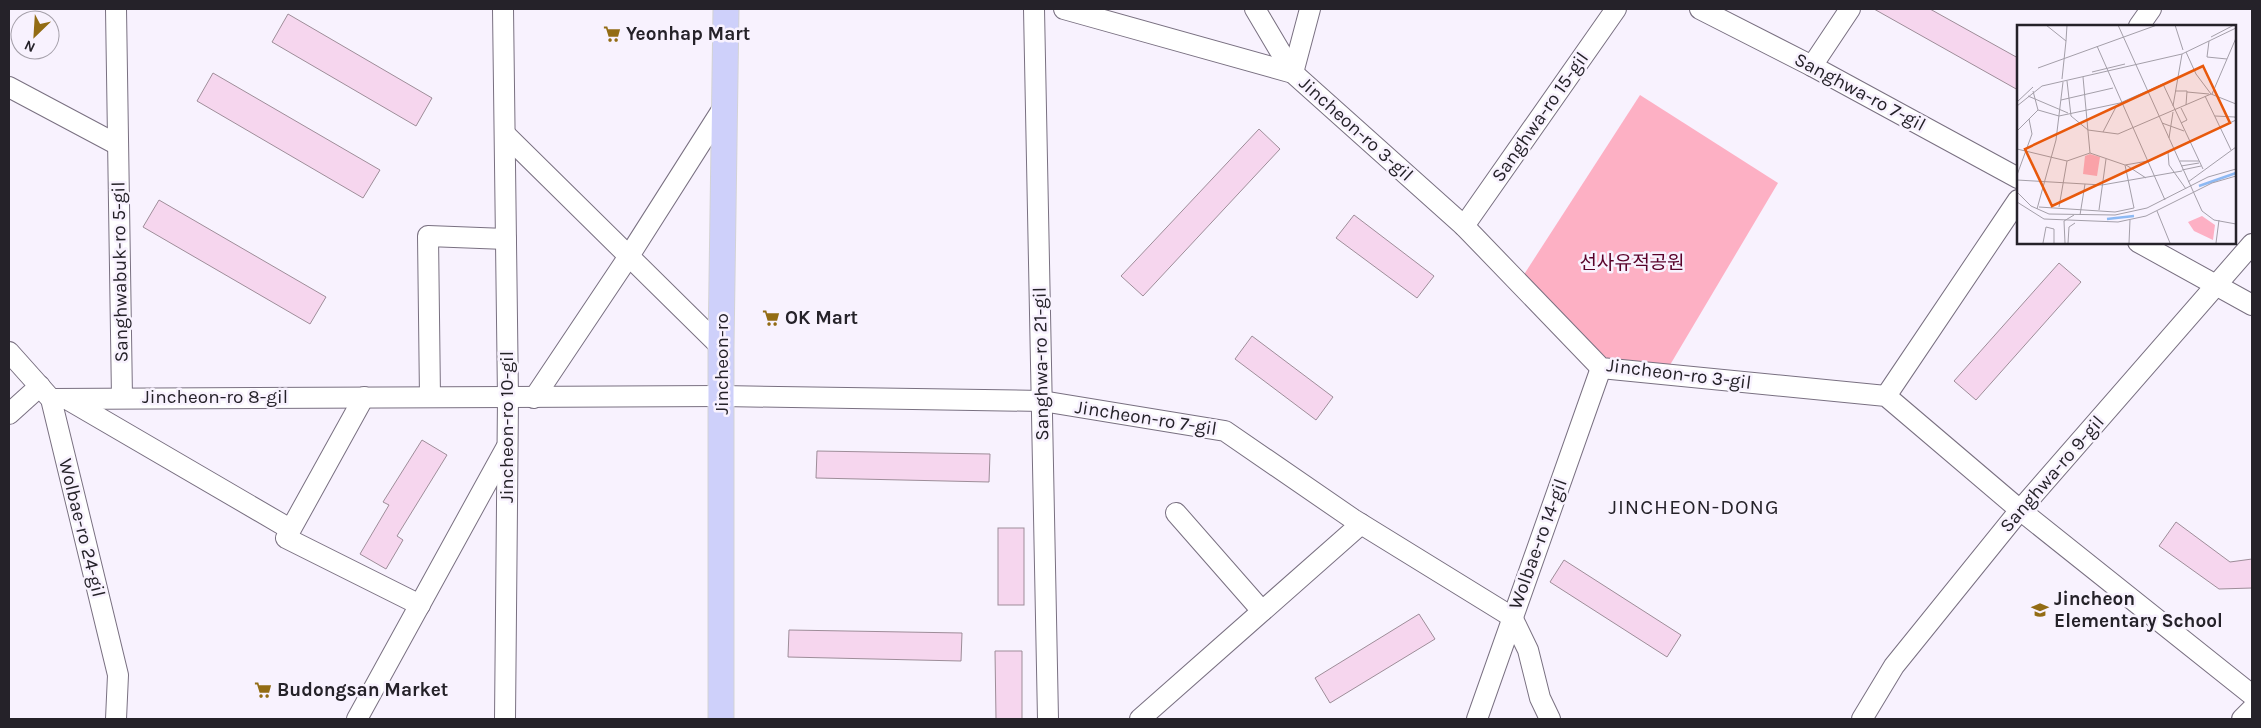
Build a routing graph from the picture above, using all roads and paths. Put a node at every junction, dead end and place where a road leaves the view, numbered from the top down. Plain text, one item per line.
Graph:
1 (116, 9) edge
2 (503, 9) edge
3 (726, 9) edge
4 (1034, 9) edge
5 (1064, 9) edge
6 (1255, 9) edge
7 (1310, 9) edge
8 (1616, 9) edge
9 (1700, 9) edge
10 (1850, 9) edge
11 (2151, 9) edge
12 (2140, 25) edge
13 (1812, 66) junction
14 (1293, 73) junction
15 (9, 88) edge
16 (726, 105) junction
17 (505, 134) junction
18 (118, 145) junction
19 (2017, 177) edge
20 (2017, 201) edge
21 (1464, 226) junction
22 (506, 239) junction
23 (2142, 244) edge
24 (2252, 244) edge
25 (630, 256) junction
26 (2217, 286) junction
27 (2252, 305) edge
28 (721, 347) junction
29 (9, 352) edge
30 (1600, 368) junction
31 (52, 394) junction
32 (722, 396) junction
33 (1886, 396) junction
34 (364, 397) junction
35 (430, 397) junction
36 (122, 398) junction
37 (508, 398) junction
38 (534, 398) junction
39 (1042, 402) junction
40 (9, 414) edge
41 (507, 446) junction
42 (2020, 510) junction
43 (1176, 512) dead end
44 (1361, 524) junction
45 (288, 534) junction
46 (420, 605) junction
47 (1262, 611) junction
48 (1512, 617) junction
49 (2252, 695) edge
50 (2252, 709) edge
51 (1861, 718) edge
52 (116, 719) edge
53 (357, 719) edge
54 (505, 719) edge
55 (721, 719) edge
56 (1048, 719) edge
57 (1140, 719) edge
58 (1477, 719) edge
59 (1550, 719) edge
60 (2242, 719) edge

1 - 18 street, Sanghwabuk-ro 5-gil
2 - 17 street, Jincheon-ro 10-gil
3 - 16 main road, Jincheon-ro
4 - 39 street, Sanghwa-ro 21-gil
5 - 14 street, Jincheon-ro 3-gil
6 - 14 street
7 - 14 street
8 - 21 street, Sanghwa-ro 15-gil
9 - 13 street, Sanghwa-ro 7-gil
10 - 13 street
11 - 12 street
13 - 19 street, Sanghwa-ro 7-gil
14 - 21 street, Jincheon-ro 3-gil
15 - 18 street
16 - 25 street
16 - 28 main road, Jincheon-ro
17 - 22 street, Jincheon-ro 10-gil
17 - 25 street
18 - 36 street, Sanghwabuk-ro 5-gil
20 - 33 street
21 - 30 street, Jincheon-ro 3-gil
22 - 35 street
22 - 37 street, Jincheon-ro 10-gil
23 - 26 street
24 - 26 street, Sanghwa-ro 9-gil
25 - 28 street
25 - 38 street
26 - 27 street
26 - 42 street, Sanghwa-ro 9-gil
28 - 32 main road, Jincheon-ro
29 - 31 street, Wolbae-ro 24-gil
30 - 33 street, Jincheon-ro 3-gil
30 - 48 street, Wolbae-ro 14-gil
31 - 36 street, Jincheon-ro 8-gil
31 - 40 street
31 - 45 street
31 - 52 street, Wolbae-ro 24-gil
32 - 38 street, Jincheon-ro 8-gil
32 - 39 street, Jincheon-ro 7-gil
32 - 55 main road, Jincheon-ro
33 - 42 street
34 - 35 street, Jincheon-ro 8-gil
34 - 36 street, Jincheon-ro 8-gil
34 - 45 street
35 - 37 street, Jincheon-ro 8-gil
37 - 38 street, Jincheon-ro 8-gil
37 - 41 street, Jincheon-ro 10-gil
39 - 44 street, Jincheon-ro 7-gil
39 - 56 street, Sanghwa-ro 21-gil
41 - 46 street
41 - 54 street, Jincheon-ro 10-gil
42 - 49 street
42 - 51 street, Sanghwa-ro 9-gil
43 - 47 street
44 - 47 street
44 - 48 street, Jincheon-ro 7-gil
45 - 46 street
46 - 53 street
47 - 57 street
48 - 58 street, Wolbae-ro 14-gil
48 - 59 street
50 - 60 street

